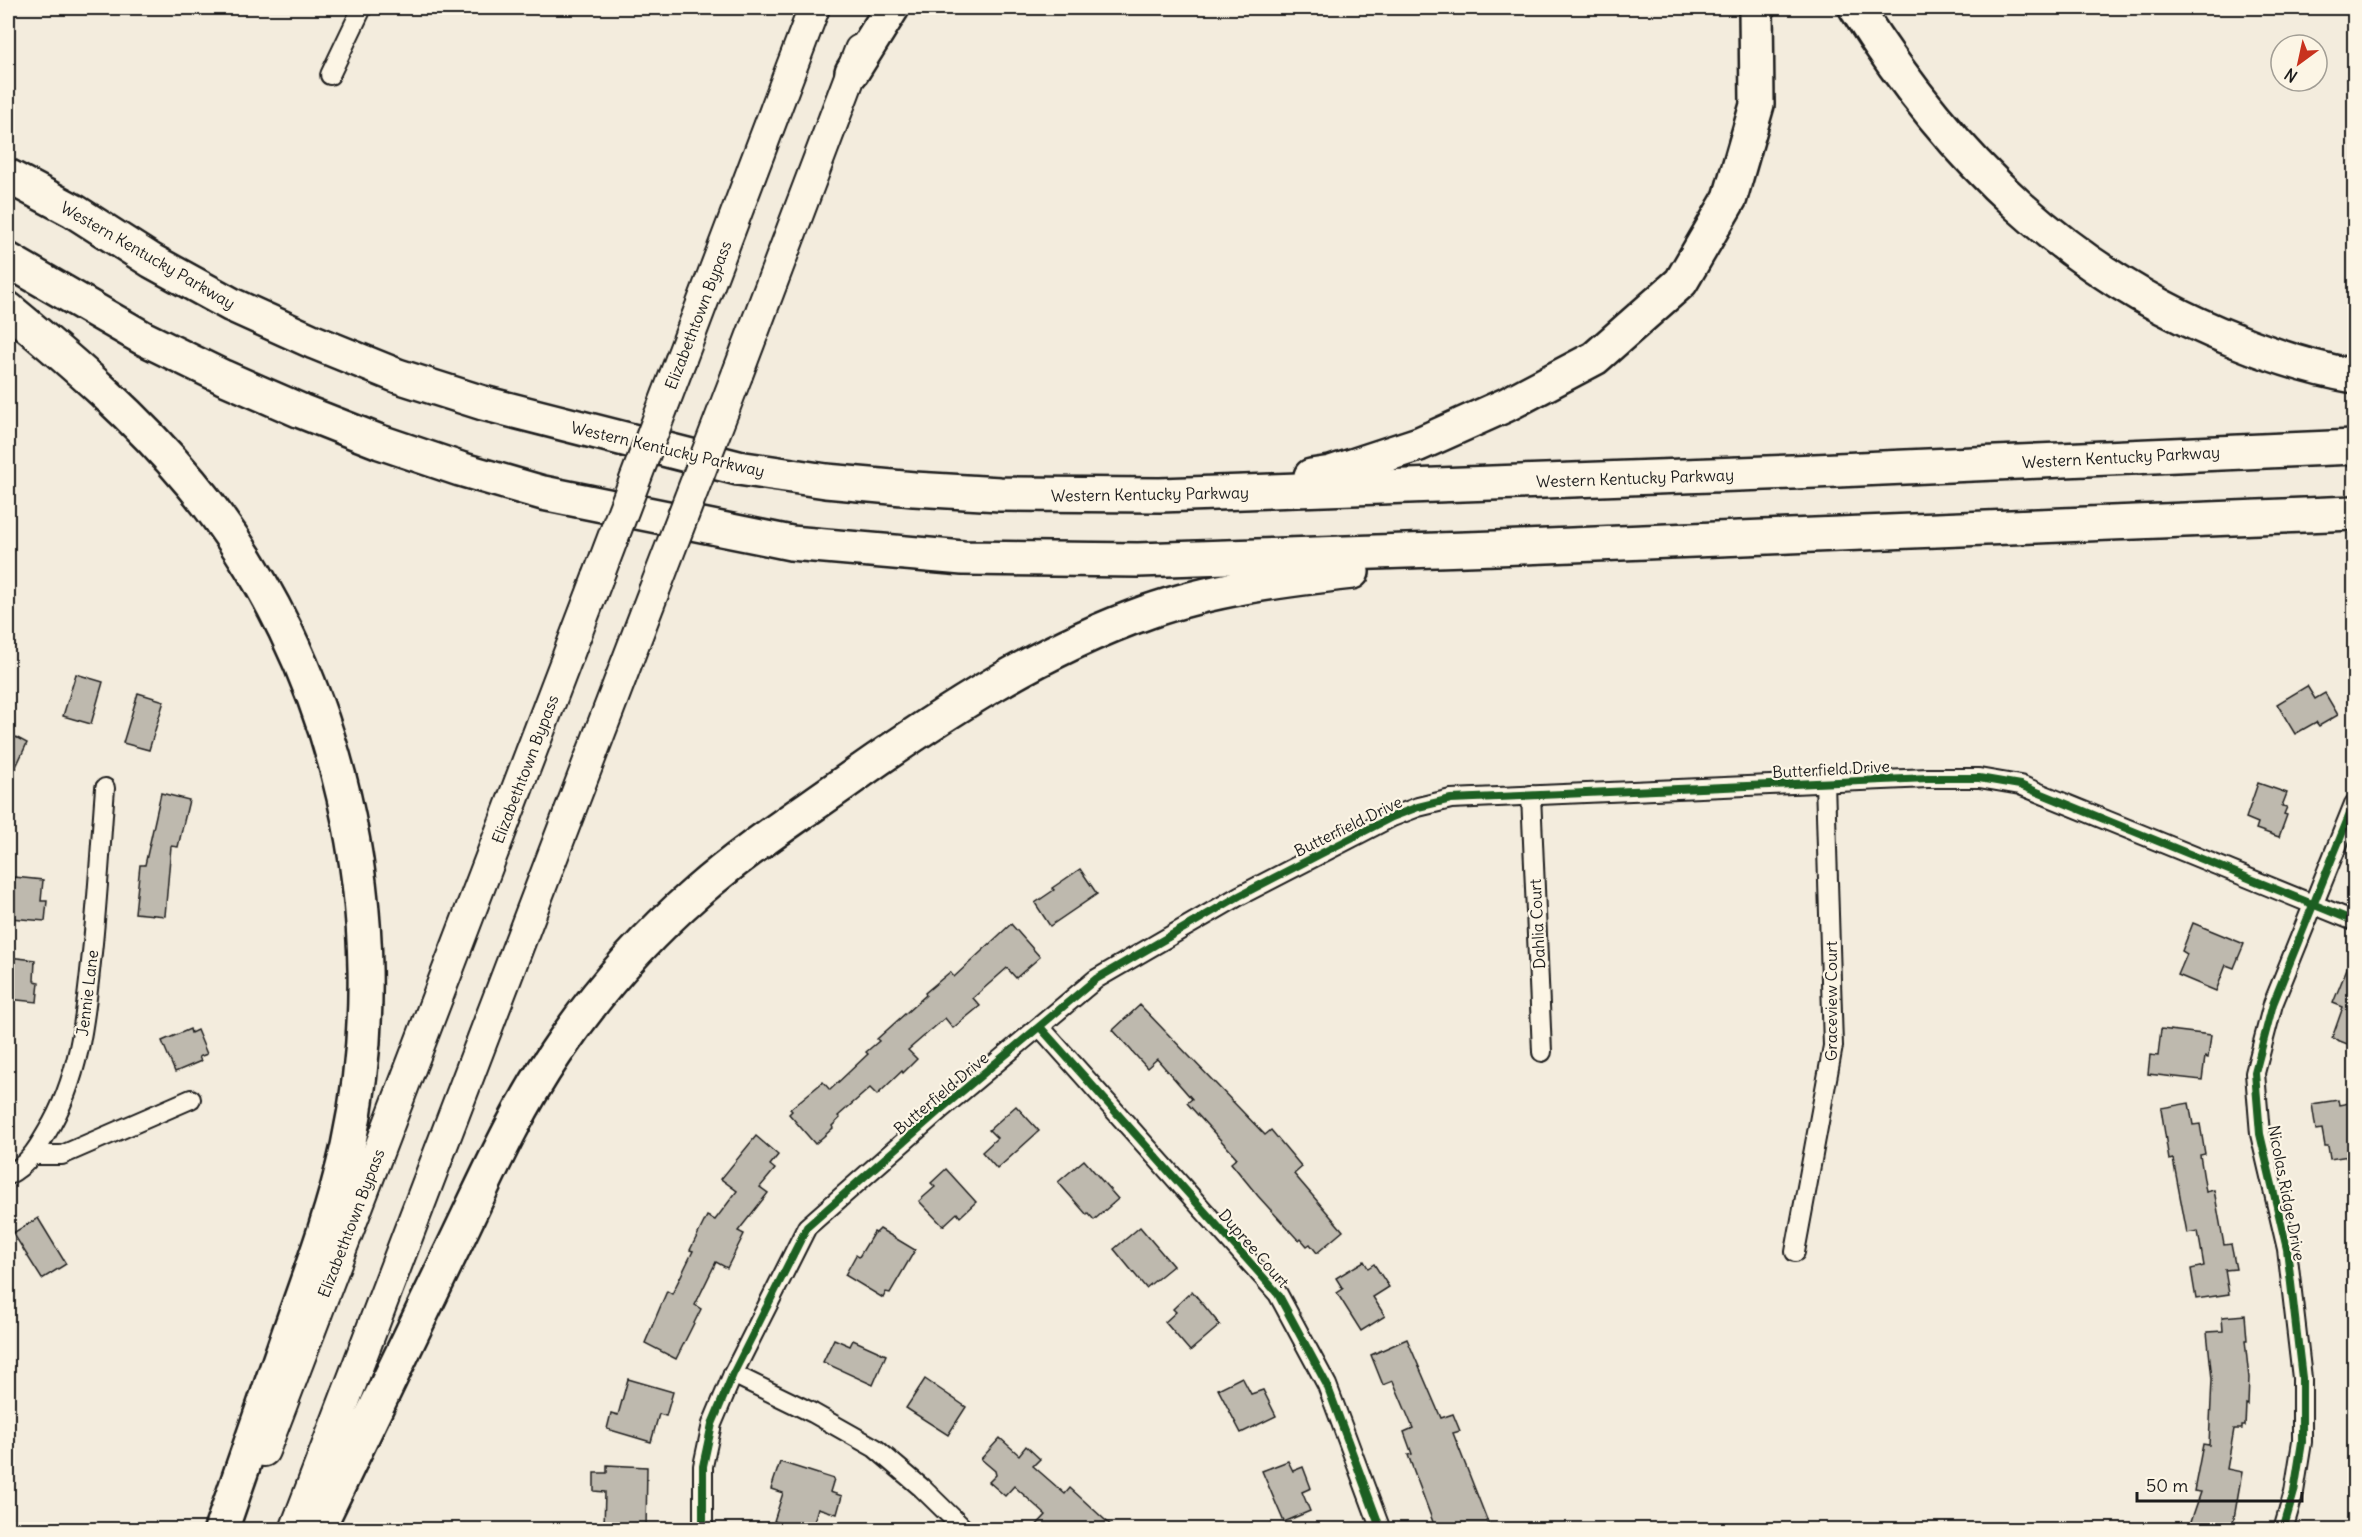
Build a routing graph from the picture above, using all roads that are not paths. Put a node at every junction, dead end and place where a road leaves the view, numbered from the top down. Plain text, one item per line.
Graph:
1 (362, 8) edge
2 (814, 8) edge
3 (874, 8) edge
4 (892, 8) edge
5 (1756, 8) edge
6 (1856, 8) edge
7 (852, 72) junction
8 (330, 75) dead end
9 (8, 176) edge
10 (8, 260) edge
11 (8, 309) edge
12 (2355, 376) edge
13 (2355, 447) edge
14 (1160, 495) junction
15 (2355, 513) edge
16 (1761, 537) junction
17 (1825, 782) junction
18 (105, 788) dead end
19 (1531, 795) junction
20 (2355, 804) edge
21 (2315, 905) junction
22 (2355, 921) edge
23 (1040, 1027) junction
24 (1542, 1052) dead end
25 (191, 1099) dead end
26 (33, 1155) junction
27 (8, 1175) edge
28 (1796, 1252) dead end
29 (733, 1374) junction
30 (221, 1530) edge
31 (234, 1530) edge
32 (295, 1530) edge
33 (317, 1530) edge
34 (703, 1530) edge
35 (965, 1530) edge
36 (1381, 1530) edge
37 (2283, 1530) edge

1 - 8 street
2 - 31 highway, Elizabethtown Bypass, bridge
3 - 7 highway
4 - 7 highway
5 - 14 highway
6 - 12 highway
7 - 32 highway, bridge
9 - 14 highway, Western Kentucky Parkway
10 - 16 highway
11 - 30 highway
13 - 14 highway, Western Kentucky Parkway
15 - 16 highway
16 - 33 highway
17 - 19 street, Butterfield Drive
17 - 21 street, Butterfield Drive
17 - 28 street, Graceview Court
18 - 26 street, Jennie Lane
19 - 23 street, Butterfield Drive
19 - 24 street, Dahlia Court
20 - 21 street, Nicolas Ridge Drive
21 - 22 street, Butterfield Drive
21 - 37 street, Nicolas Ridge Drive
23 - 29 street, Butterfield Drive
23 - 36 street, Dupree Court
25 - 26 street
26 - 27 street, Jennie Lane
29 - 34 street, Butterfield Drive
29 - 35 street

